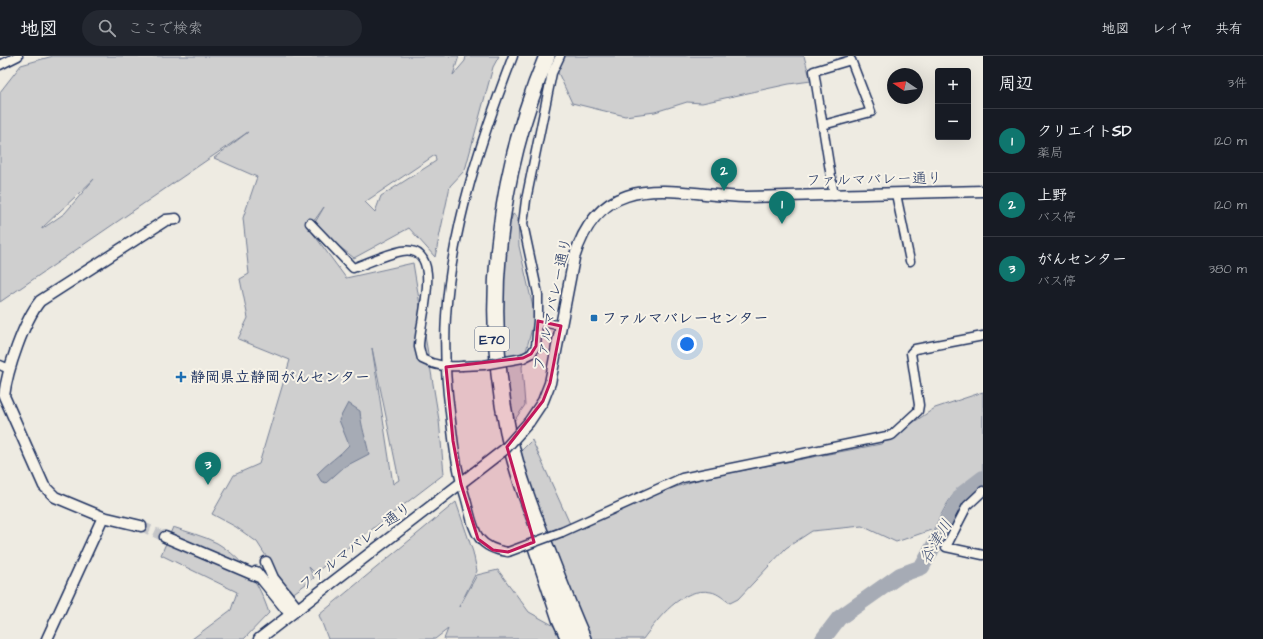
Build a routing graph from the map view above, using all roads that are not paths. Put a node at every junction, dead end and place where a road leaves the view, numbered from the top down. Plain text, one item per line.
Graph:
1 (18, 56) edge
2 (513, 56) edge
3 (541, 56) edge
4 (547, 56) edge
5 (560, 56) edge
6 (0, 65) edge
7 (823, 125) junction
8 (983, 191) edge
9 (896, 194) junction
10 (834, 196) junction
11 (176, 219) dead end
12 (310, 223) dead end
13 (910, 261) dead end
14 (538, 321) junction
15 (561, 326) junction
16 (983, 336) edge
17 (4, 367) edge
18 (446, 367) junction
19 (461, 484) junction
20 (983, 491) edge
21 (104, 517) junction
22 (141, 526) tunnel mouth
23 (165, 537) tunnel mouth
24 (983, 555) edge
25 (266, 562) joint
26 (257, 574) junction
27 (293, 611) junction
28 (566, 616) junction
29 (47, 639) edge
30 (259, 639) edge
31 (569, 639) edge
32 (583, 639) edge

1 - 6 street
2 - 18 street
3 - 28 highway, E70
4 - 28 highway, E70
5 - 14 street
7 - 7 street
7 - 10 street
8 - 9 street, ファルマバレー通り
9 - 10 street, ファルマバレー通り
9 - 13 street
10 - 15 street, ファルマバレー通り
11 - 17 street
12 - 18 street
14 - 15 street
14 - 18 street, bridge
15 - 19 street, ファルマバレー通り, bridge
16 - 19 street, bridge
17 - 21 street
18 - 19 street
19 - 27 street, ファルマバレー通り
20 - 24 street
21 - 22 street
21 - 29 street
23 - 26 street
25 - 26 street
25 - 27 street
26 - 27 street
27 - 30 street, ファルマバレー通り
28 - 31 highway, E70
28 - 32 highway, E70

